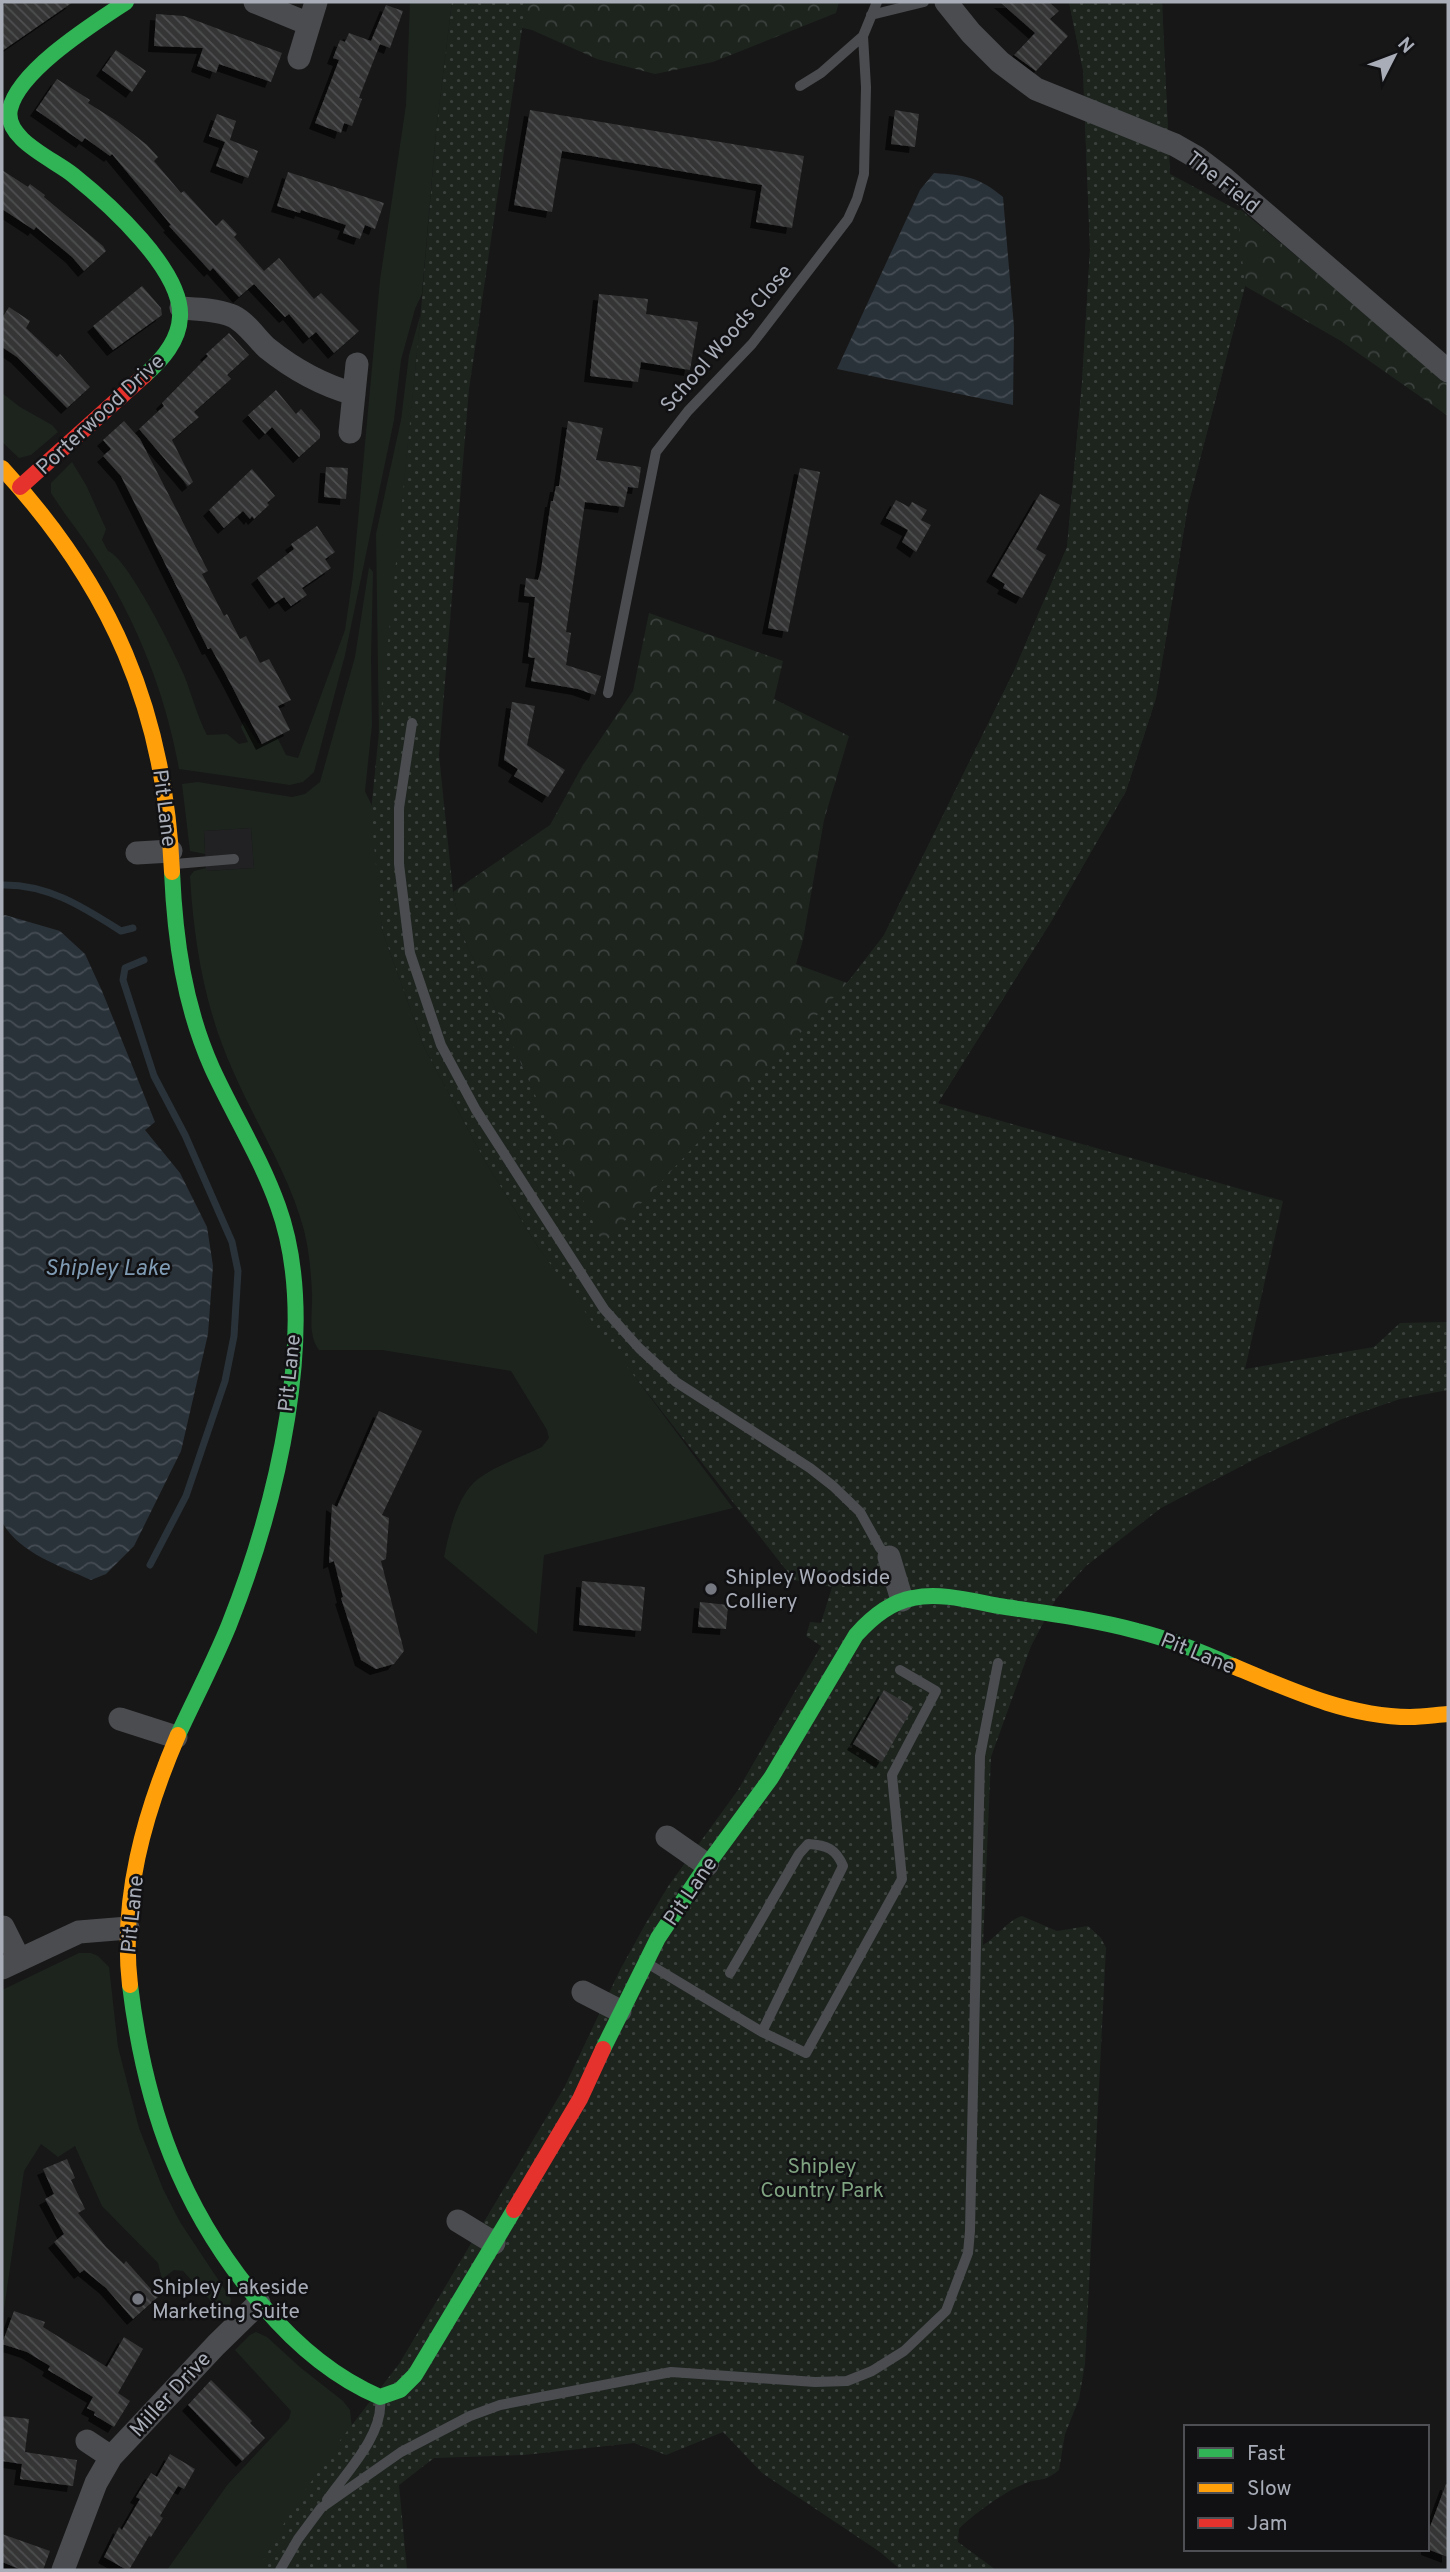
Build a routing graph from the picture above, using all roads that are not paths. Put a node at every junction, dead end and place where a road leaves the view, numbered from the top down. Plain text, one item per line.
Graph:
1 (127, 2) edge
2 (255, 2) edge
3 (316, 2) edge
4 (877, 2) edge
5 (924, 2) edge
6 (946, 2) edge
7 (871, 15) junction
8 (309, 24) junction
9 (863, 36) junction
10 (299, 58) dead end
11 (800, 86) dead end
12 (181, 308) junction
13 (357, 364) dead end
14 (1448, 371) edge
15 (354, 394) junction
16 (350, 432) dead end
17 (2, 468) edge
18 (20, 487) junction
19 (608, 694) dead end
20 (412, 723) dead end
21 (137, 853) dead end
22 (172, 857) junction
23 (234, 859) dead end
24 (889, 1557) joint
25 (902, 1600) junction
26 (998, 1663) dead end
27 (900, 1671) dead end
28 (1448, 1714) edge
29 (120, 1718) dead end
30 (176, 1737) junction
31 (667, 1837) dead end
32 (706, 1865) junction
33 (3, 1927) edge
34 (128, 1928) junction
35 (645, 1962) junction
36 (10, 1964) edge
37 (730, 1973) dead end
38 (583, 1992) dead end
39 (620, 2011) junction
40 (762, 2032) junction
41 (458, 2221) dead end
42 (494, 2243) junction
43 (259, 2303) junction
44 (380, 2397) junction
45 (87, 2441) dead end
46 (111, 2457) junction
47 (321, 2508) junction
48 (63, 2570) edge
49 (281, 2570) edge

1 - 12 street
2 - 8 street
3 - 8 street
4 - 7 lane, School Woods Close
5 - 7 lane
6 - 14 street, The Field
7 - 9 lane, School Woods Close
8 - 10 street
9 - 11 lane
9 - 19 lane, School Woods Close
12 - 15 street
12 - 18 street, Porterwood Drive
13 - 15 street
15 - 16 street
17 - 18 street, Pit Lane
18 - 22 street, Pit Lane
20 - 24 lane
21 - 22 street
22 - 23 lane
22 - 30 street, Pit Lane
24 - 25 street
25 - 28 street, Pit Lane
25 - 32 street, Pit Lane
26 - 47 lane
27 - 40 lane
29 - 30 street
30 - 34 street, Pit Lane
31 - 32 street
32 - 35 street, Pit Lane
33 - 36 street
34 - 36 street
34 - 43 street, Pit Lane
35 - 39 street, Pit Lane
35 - 40 lane
37 - 40 lane
38 - 39 street
39 - 42 street, Pit Lane
41 - 42 street
42 - 44 street, Pit Lane
43 - 44 street, Pit Lane
43 - 46 street, Miller Drive
44 - 47 lane
45 - 46 street
46 - 48 street, Miller Drive
47 - 49 lane

